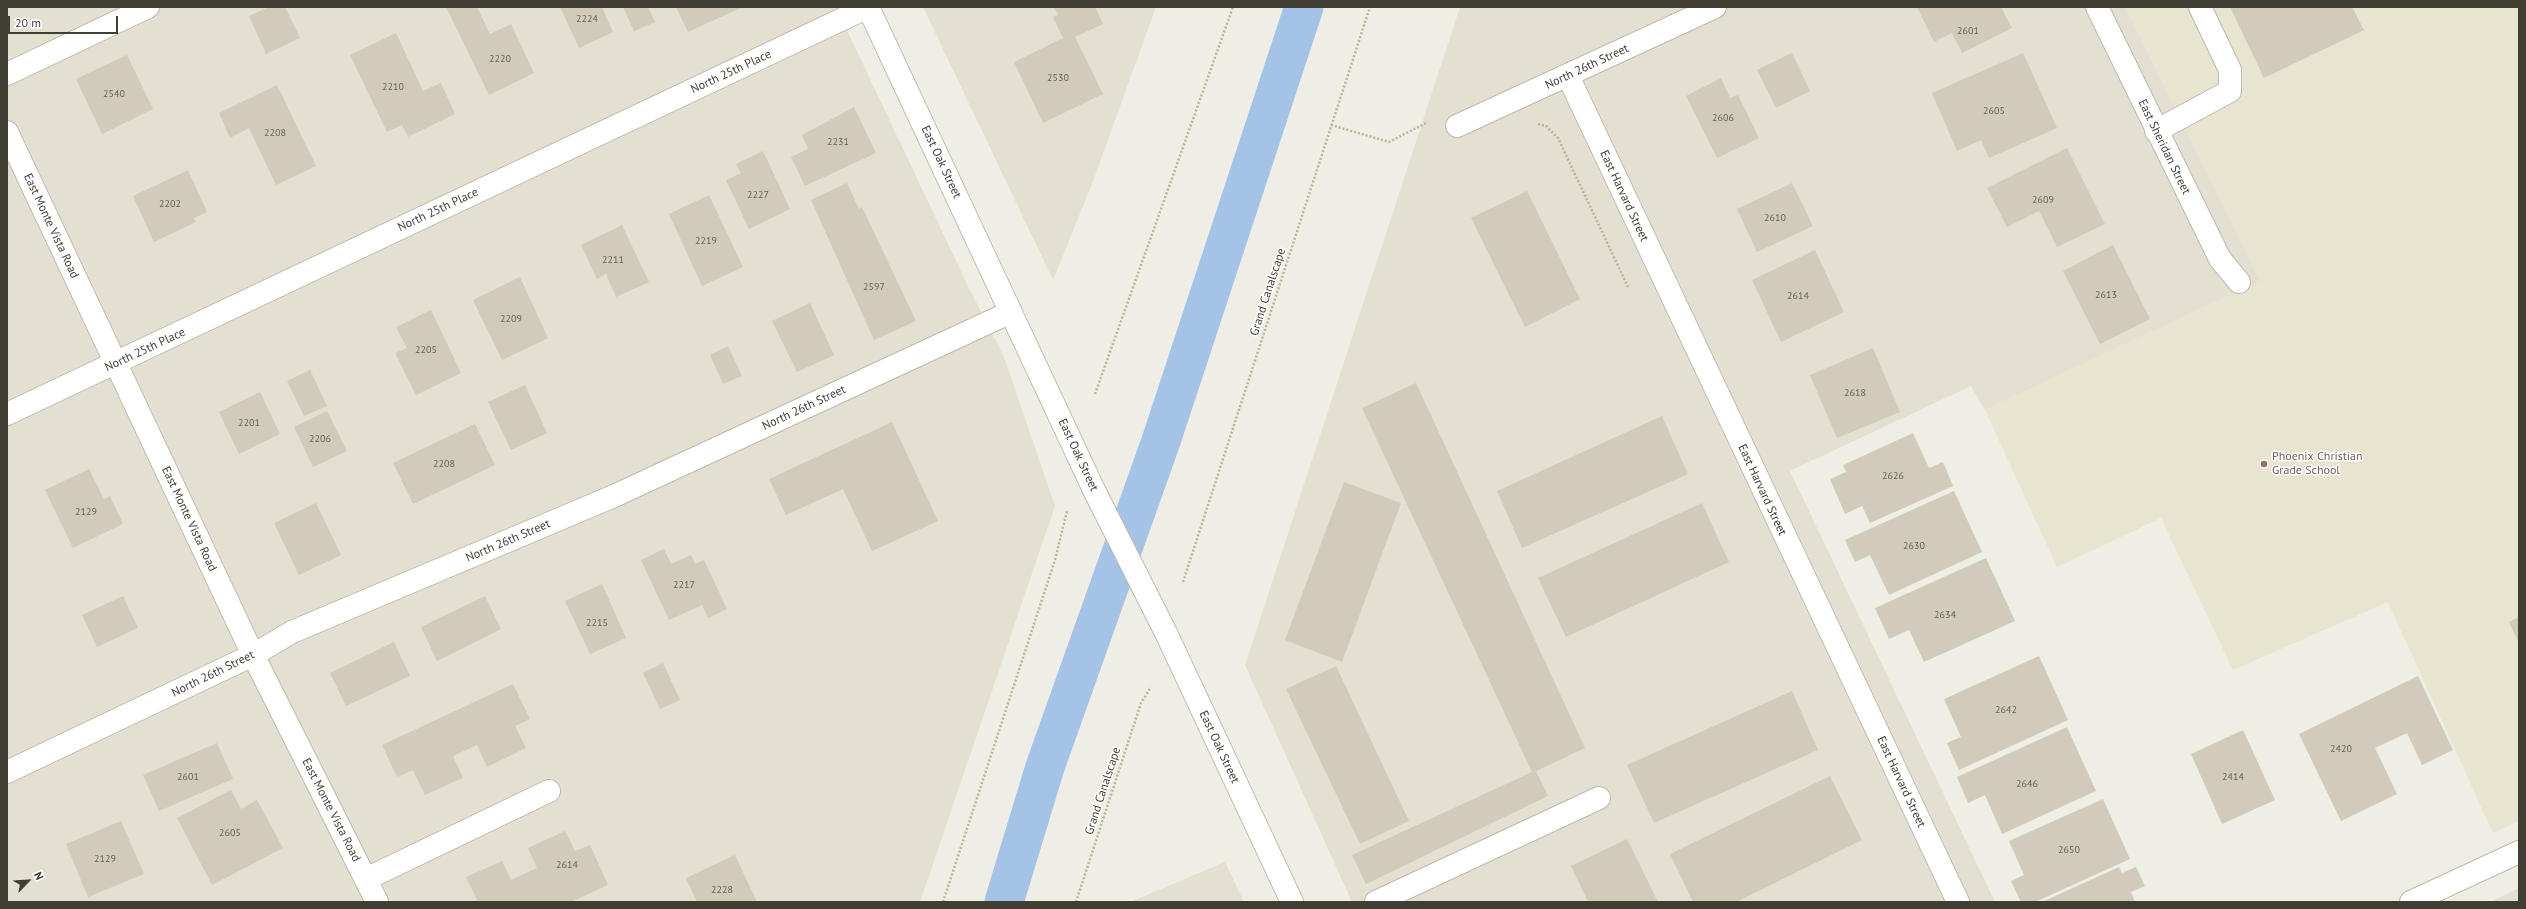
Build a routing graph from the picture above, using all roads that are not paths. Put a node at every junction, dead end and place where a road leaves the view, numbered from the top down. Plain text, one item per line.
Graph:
1 (148, 7) edge
2 (868, 7) edge
3 (1715, 7) edge
4 (2097, 7) edge
5 (2200, 7) edge
6 (7, 74) edge
7 (1568, 76) junction
8 (1457, 126) road end
9 (2156, 131) junction
10 (7, 132) edge
11 (2238, 282) dead end
12 (1011, 312) junction
13 (116, 364) junction
14 (7, 414) edge
15 (253, 655) junction
16 (7, 772) edge
17 (550, 790) dead end
18 (1599, 798) dead end
19 (2519, 852) edge
20 (366, 879) junction
21 (377, 902) edge
22 (1292, 902) edge
23 (1376, 902) edge
24 (1958, 902) edge
25 (2411, 902) edge

1 - 6 street
2 - 12 street, East Oak Street
2 - 13 street, North 25th Place
3 - 7 street, North 26th Street
4 - 9 street, East Sheridan Street
5 - 9 street
7 - 8 street, North 26th Street
7 - 24 street, East Harvard Street
9 - 11 street, East Sheridan Street
10 - 13 street, East Monte Vista Road
12 - 15 street, North 26th Street
12 - 22 street, East Oak Street
13 - 14 street, North 25th Place
13 - 15 street, East Monte Vista Road
15 - 16 street, North 26th Street
15 - 20 street, East Monte Vista Road
17 - 20 street
18 - 23 street
19 - 25 street
20 - 21 street, East Monte Vista Road

